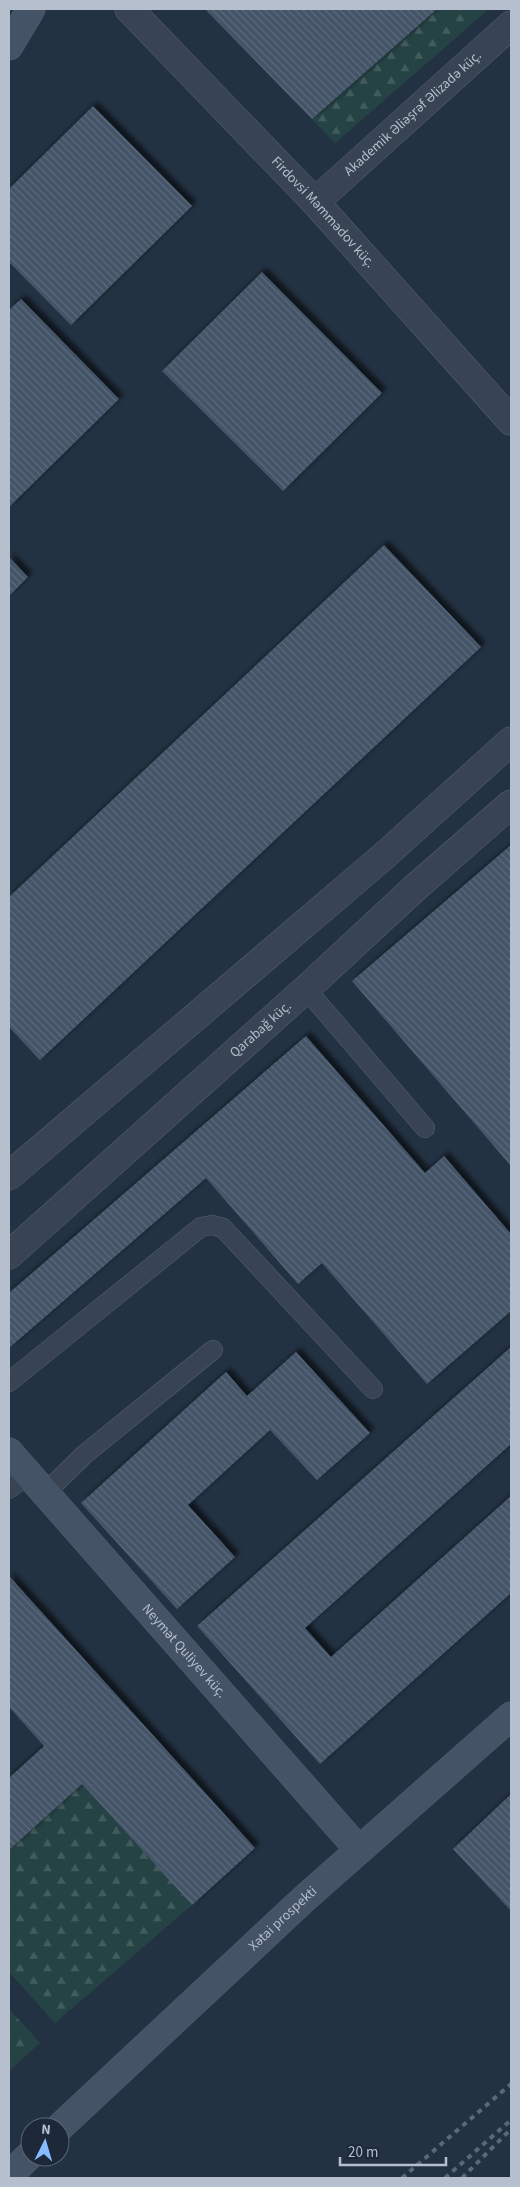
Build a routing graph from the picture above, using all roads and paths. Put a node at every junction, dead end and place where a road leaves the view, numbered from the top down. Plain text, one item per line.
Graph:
1 (31, 9) edge
2 (129, 9) edge
3 (511, 25) edge
4 (9, 46) edge
5 (315, 202) junction
6 (511, 421) edge
7 (511, 740) edge
8 (511, 804) edge
9 (306, 988) junction
10 (425, 1128) dead end
11 (9, 1176) edge
12 (9, 1255) edge
13 (213, 1350) dead end
14 (9, 1382) edge
15 (373, 1389) dead end
16 (9, 1452) edge
17 (28, 1485) edge
18 (511, 1716) edge
19 (359, 1850) junction
20 (70, 2118) edge
21 (20, 2165) edge
22 (9, 2175) edge

1 - 4 main road
2 - 5 street, Firdovsi Məmmədov küç.
3 - 5 street, Akademik Əliəşrəf Əlizadə küç.
5 - 6 street, Firdovsi Məmmədov küç.
7 - 11 street
8 - 9 street, Qarabağ küç.
9 - 10 lane
9 - 12 street, Qarabağ küç.
13 - 17 lane
14 - 15 lane
16 - 17 main road, Neymət Quliyev küç.
17 - 19 main road, Neymət Quliyev küç.
18 - 19 main road, Xətai prospekti
19 - 20 main road, Xətai prospekti
21 - 22 main road

